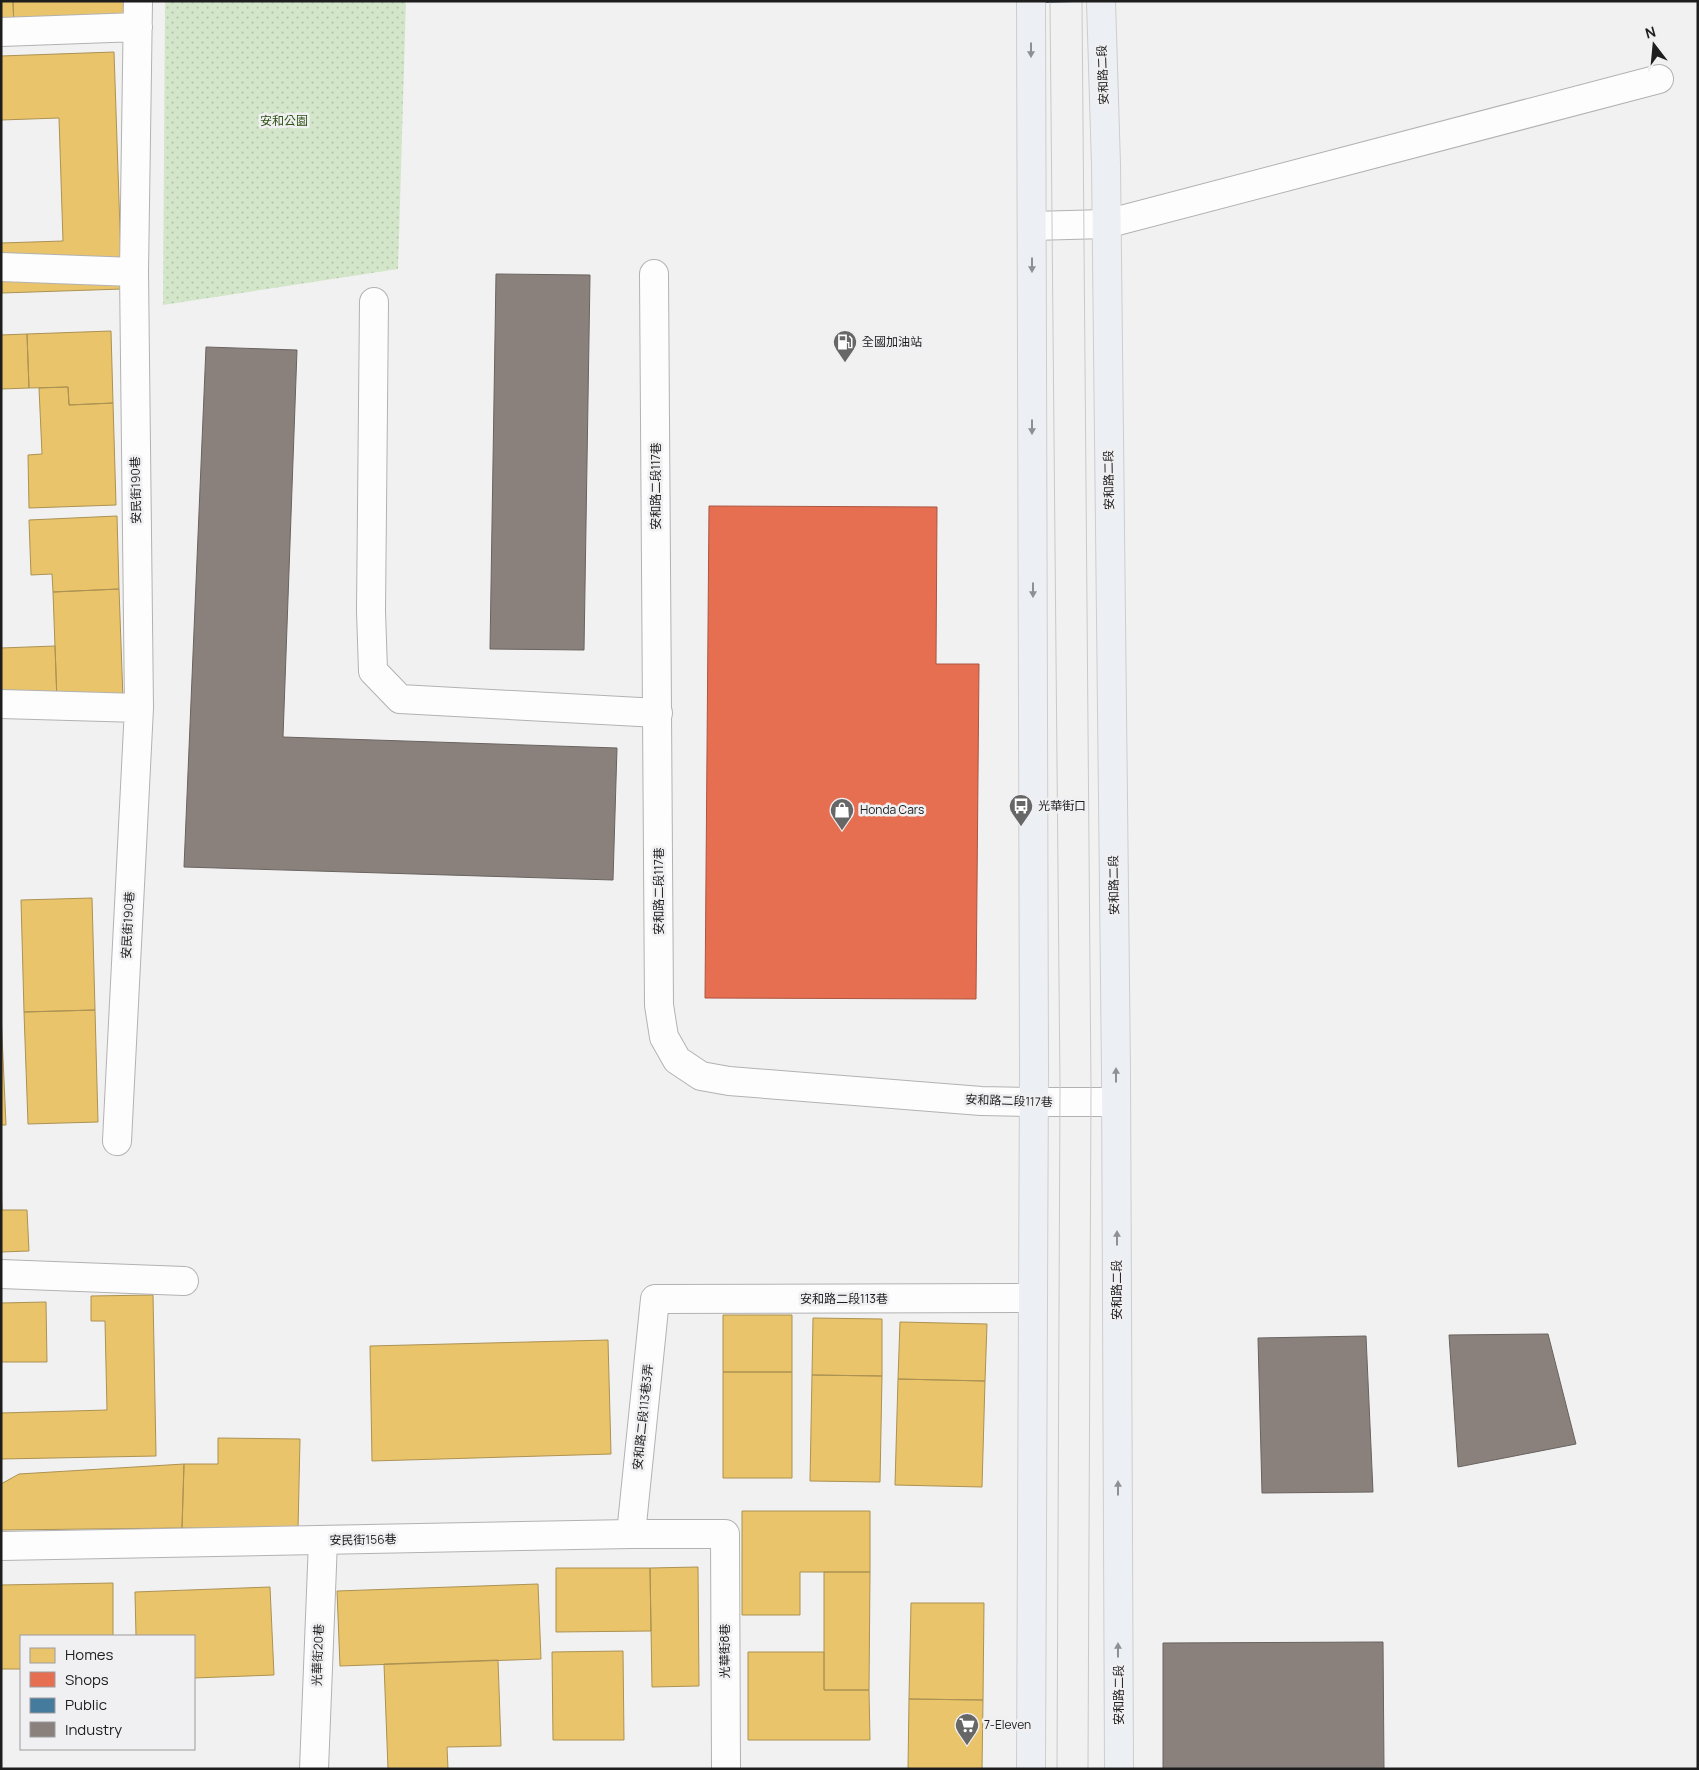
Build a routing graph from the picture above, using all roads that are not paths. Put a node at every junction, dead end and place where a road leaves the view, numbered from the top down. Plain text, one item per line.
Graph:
1 (1031, 1) edge
2 (1101, 1) edge
3 (138, 14) edge
4 (1, 32) edge
5 (1659, 79) dead end
6 (1106, 224) junction
7 (1032, 226) junction
8 (1, 267) edge
9 (134, 272) junction
10 (654, 274) dead end
11 (374, 302) dead end
12 (1, 704) edge
13 (139, 708) junction
14 (658, 713) junction
15 (1033, 1102) junction
16 (1116, 1102) junction
17 (118, 1141) dead end
18 (1, 1274) edge
19 (184, 1281) dead end
20 (1033, 1298) junction
21 (655, 1299) joint
22 (630, 1534) junction
23 (725, 1534) joint
24 (323, 1541) junction
25 (1, 1546) edge
26 (314, 1769) edge
27 (726, 1769) edge
28 (1031, 1769) edge
29 (1119, 1769) edge

1 -> 7 main road
2 - 6 main road, 安和路二段
3 - 4 street
3 - 9 street, 安民街190巷
5 - 6 street
6 - 7 street
16 -> 6 main road, 安和路二段
7 -> 15 main road
8 - 9 street
9 - 13 street, 安民街190巷
10 - 14 street, 安和路二段117巷
11 - 14 street
12 - 13 street
13 - 17 street, 安民街190巷
14 - 15 street, 安和路二段117巷
15 - 16 street, 安和路二段117巷
15 - 20 main road
29 -> 16 main road, 安和路二段
18 - 19 street
20 - 21 street, 安和路二段113巷
20 - 28 main road
21 - 22 street, 安和路二段113巷3弄
22 - 23 street, 安民街156巷
22 - 24 street, 安民街156巷
23 - 27 street, 光華街8巷
24 - 25 street, 安民街156巷
24 - 26 street, 光華街20巷

